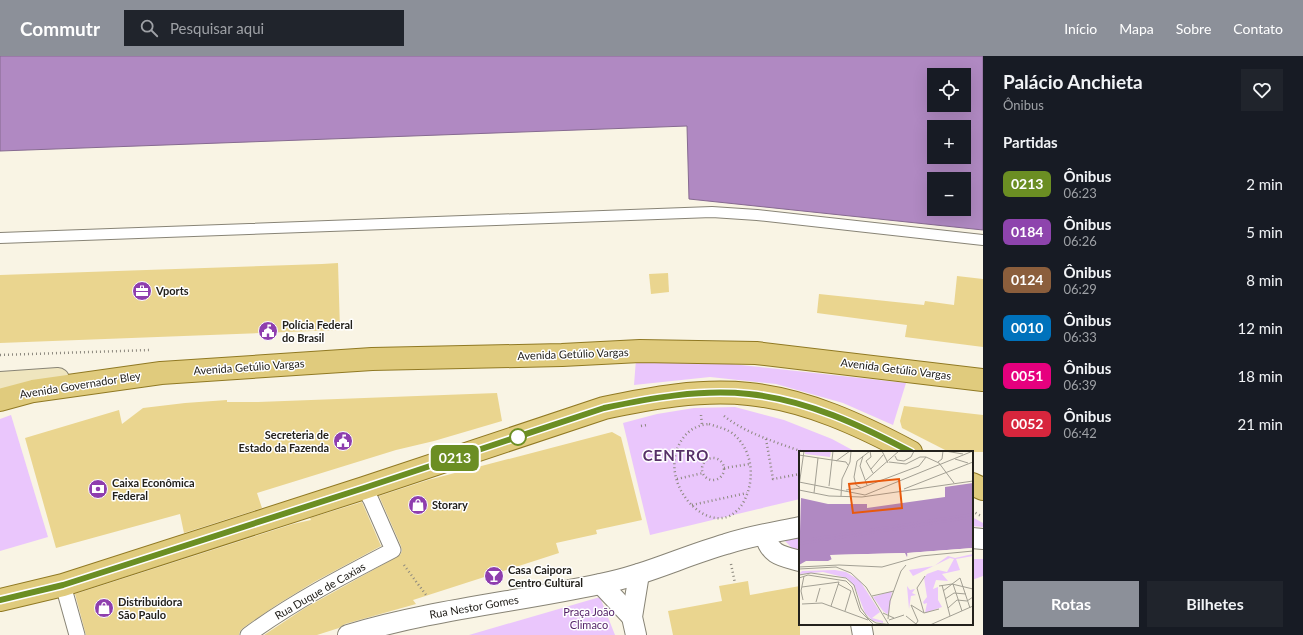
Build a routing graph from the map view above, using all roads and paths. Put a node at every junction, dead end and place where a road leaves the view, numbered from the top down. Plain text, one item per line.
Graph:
1 (0, 238) edge
2 (983, 240) edge
3 (161, 373) junction
4 (983, 380) edge
5 (0, 383) edge
6 (0, 400) edge
7 (727, 412) dead end
8 (707, 413) dead end
9 (652, 423) dead end
10 (702, 425) junction
11 (641, 426) dead end
12 (766, 439) junction
13 (800, 451) edge
14 (909, 451) edge
15 (750, 464) junction
16 (724, 468) junction
17 (703, 473) junction
18 (799, 474) edge
19 (677, 479) junction
20 (973, 484) edge
21 (364, 488) junction
22 (983, 489) edge
23 (748, 493) junction
24 (692, 505) junction
25 (973, 512) edge
26 (983, 517) edge
27 (799, 527) edge
28 (765, 535) junction
29 (973, 538) edge
30 (983, 539) edge
31 (393, 550) junction
32 (799, 561) edge
33 (731, 565) dead end
34 (639, 574) junction
35 (735, 583) dead end
36 (601, 584) junction
37 (63, 585) junction
38 (428, 597) dead end
39 (0, 600) edge
40 (861, 625) edge
41 (634, 626) edge
42 (77, 635) edge
43 (248, 635) edge
44 (348, 635) edge
45 (863, 635) edge

1 - 2 lane
3 - 4 main road, Avenida Getúlio Vargas
3 - 5 main road
3 - 6 main road, Avenida Governador Bley
7 - 12 path
8 - 10 path
9 - 11 path
10 - 15 path
10 - 19 path
12 - 13 path
12 - 18 path
14 - 21 main road
15 - 16 path
15 - 23 path
16 - 17 path
16 - 17 path
17 - 19 path
19 - 24 path
20 - 22 main road
21 - 31 street
21 - 37 main road
23 - 24 path
23 - 24 path
25 - 26 path
27 - 28 street, Rua Nestor Gomes
28 - 32 street
28 - 34 street, Rua Nestor Gomes
29 - 30 street
31 - 38 path
31 - 43 street, Rua Duque de Caxias
33 - 35 path
34 - 36 street, Rua Nestor Gomes
34 - 41 street
36 - 41 street
36 - 44 street, Rua Nestor Gomes
37 - 39 main road
37 - 42 street
40 - 45 street

